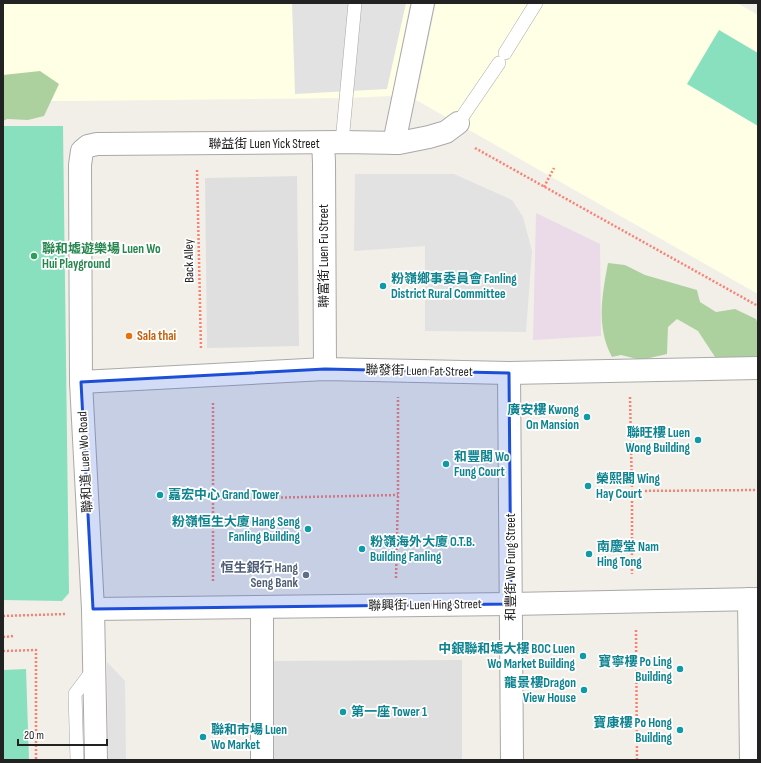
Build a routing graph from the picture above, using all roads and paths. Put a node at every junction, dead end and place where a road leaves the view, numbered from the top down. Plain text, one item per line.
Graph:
1 (355, 3) edge
2 (423, 3) edge
3 (536, 3) edge
4 (458, 123) joint
5 (332, 143) junction
6 (394, 143) junction
7 (475, 148) dead end
8 (80, 165) joint
9 (197, 165) dead end
10 (554, 168) dead end
11 (544, 187) junction
12 (758, 306) edge
13 (201, 356) dead end
14 (758, 368) edge
15 (325, 369) junction
16 (509, 373) junction
17 (81, 382) junction
18 (398, 391) dead end
19 (630, 391) dead end
20 (213, 398) dead end
21 (758, 490) edge
22 (632, 491) junction
23 (398, 495) junction
24 (213, 499) junction
25 (632, 581) dead end
26 (396, 586) dead end
27 (213, 587) dead end
28 (754, 599) edge
29 (511, 604) junction
30 (262, 607) junction
31 (83, 611) junction
32 (3, 616) edge
33 (636, 630) dead end
34 (14, 636) dead end
35 (3, 637) edge
36 (3, 651) edge
37 (94, 669) junction
38 (36, 760) edge
39 (77, 760) edge
40 (96, 760) edge
41 (262, 760) edge
42 (512, 760) edge
43 (637, 760) edge
44 (751, 760) edge

1 - 5 lane
2 - 6 street
3 - 4 lane
4 - 6 street, 聯益街 Luen Yick Street
5 - 6 street, 聯益街 Luen Yick Street
5 - 8 street, 聯益街 Luen Yick Street
5 - 15 street, 聯富街 Luen Fu Street
7 - 11 path
8 - 17 street, 聯和道 Luen Wo Road
9 - 13 path, Back Alley
10 - 11 path
11 - 12 path
14 - 16 street, 聯發街 Luen Fat Street
15 - 16 street, 聯發街 Luen Fat Street
15 - 17 street, 聯發街 Luen Fat Street
16 - 29 street, 和豐街 Wo Fung Street
17 - 31 street, 聯和道 Luen Wo Road
18 - 23 path
19 - 22 path
20 - 24 path
21 - 22 path
22 - 25 path
23 - 24 path
23 - 26 path
24 - 27 path
28 - 29 street, 聯興街 Luen Hing Street
28 - 44 street
29 - 30 street, 聯興街 Luen Hing Street
29 - 42 street, 和豐街 Wo Fung Street
30 - 31 street, 聯興街 Luen Hing Street
30 - 41 street
31 - 32 path
31 - 37 street, 聯和道 Luen Wo Road
33 - 43 path
34 - 35 path
36 - 38 path
37 - 39 lane
37 - 40 street, 聯和道 Luen Wo Road

